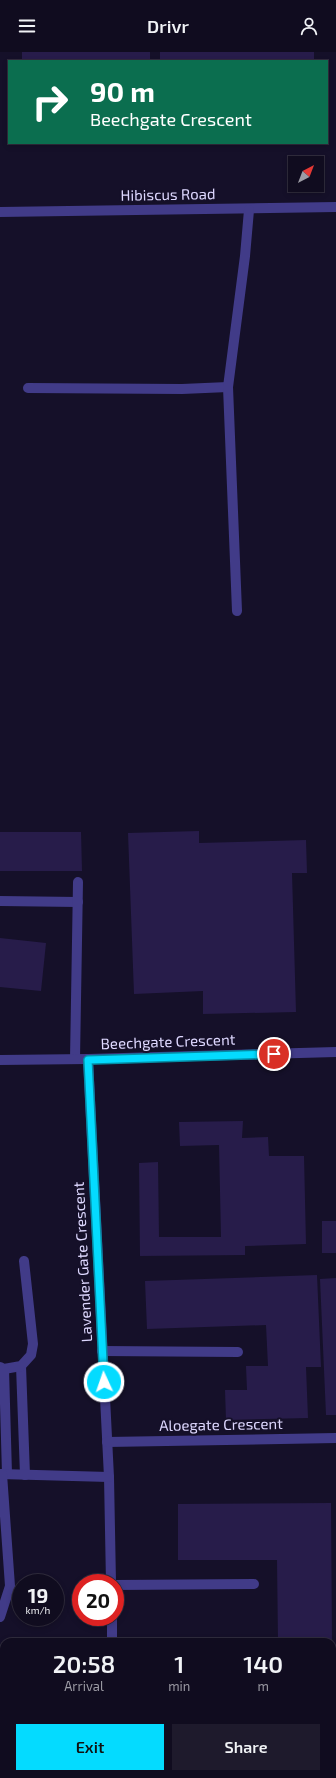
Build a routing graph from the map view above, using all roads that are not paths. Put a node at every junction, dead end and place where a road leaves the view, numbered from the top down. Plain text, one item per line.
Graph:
1 (336, 207) edge
2 (249, 210) junction
3 (0, 212) edge
4 (228, 387) junction
5 (28, 388) dead end
6 (237, 611) dead end
7 (78, 882) dead end
8 (0, 901) edge
9 (78, 902) junction
10 (336, 1052) edge
11 (75, 1059) junction
12 (0, 1060) edge
13 (88, 1060) junction
14 (24, 1261) dead end
15 (102, 1351) junction
16 (238, 1352) dead end
17 (22, 1366) junction
18 (2, 1368) edge
19 (336, 1438) edge
20 (107, 1442) junction
21 (3, 1474) edge
22 (25, 1475) junction
23 (109, 1477) junction
24 (111, 1574) edge
25 (254, 1584) dead end
26 (124, 1585) edge
27 (3, 1603) edge
28 (0, 1618) edge
29 (112, 1626) edge
30 (112, 1638) edge

1 - 2 lane, Hibiscus Road
2 - 3 lane, Hibiscus Road
2 - 4 lane
4 - 5 lane
4 - 6 lane
7 - 9 lane
8 - 9 lane
9 - 11 lane
10 - 13 lane, Beechgate Crescent
11 - 12 lane, Beechgate Crescent
11 - 13 lane, Beechgate Crescent
13 - 15 lane, Lavender Gate Crescent
14 - 17 lane
15 - 16 lane
15 - 20 lane, Lavender Gate Crescent
17 - 18 lane
17 - 22 lane
18 - 21 lane
19 - 20 lane, Aloegate Crescent
20 - 23 lane, Lavender Gate Crescent
21 - 22 lane
21 - 27 lane
22 - 23 lane
23 - 24 lane, Lavender Gate Crescent
25 - 26 lane
27 - 28 lane
29 - 30 lane

